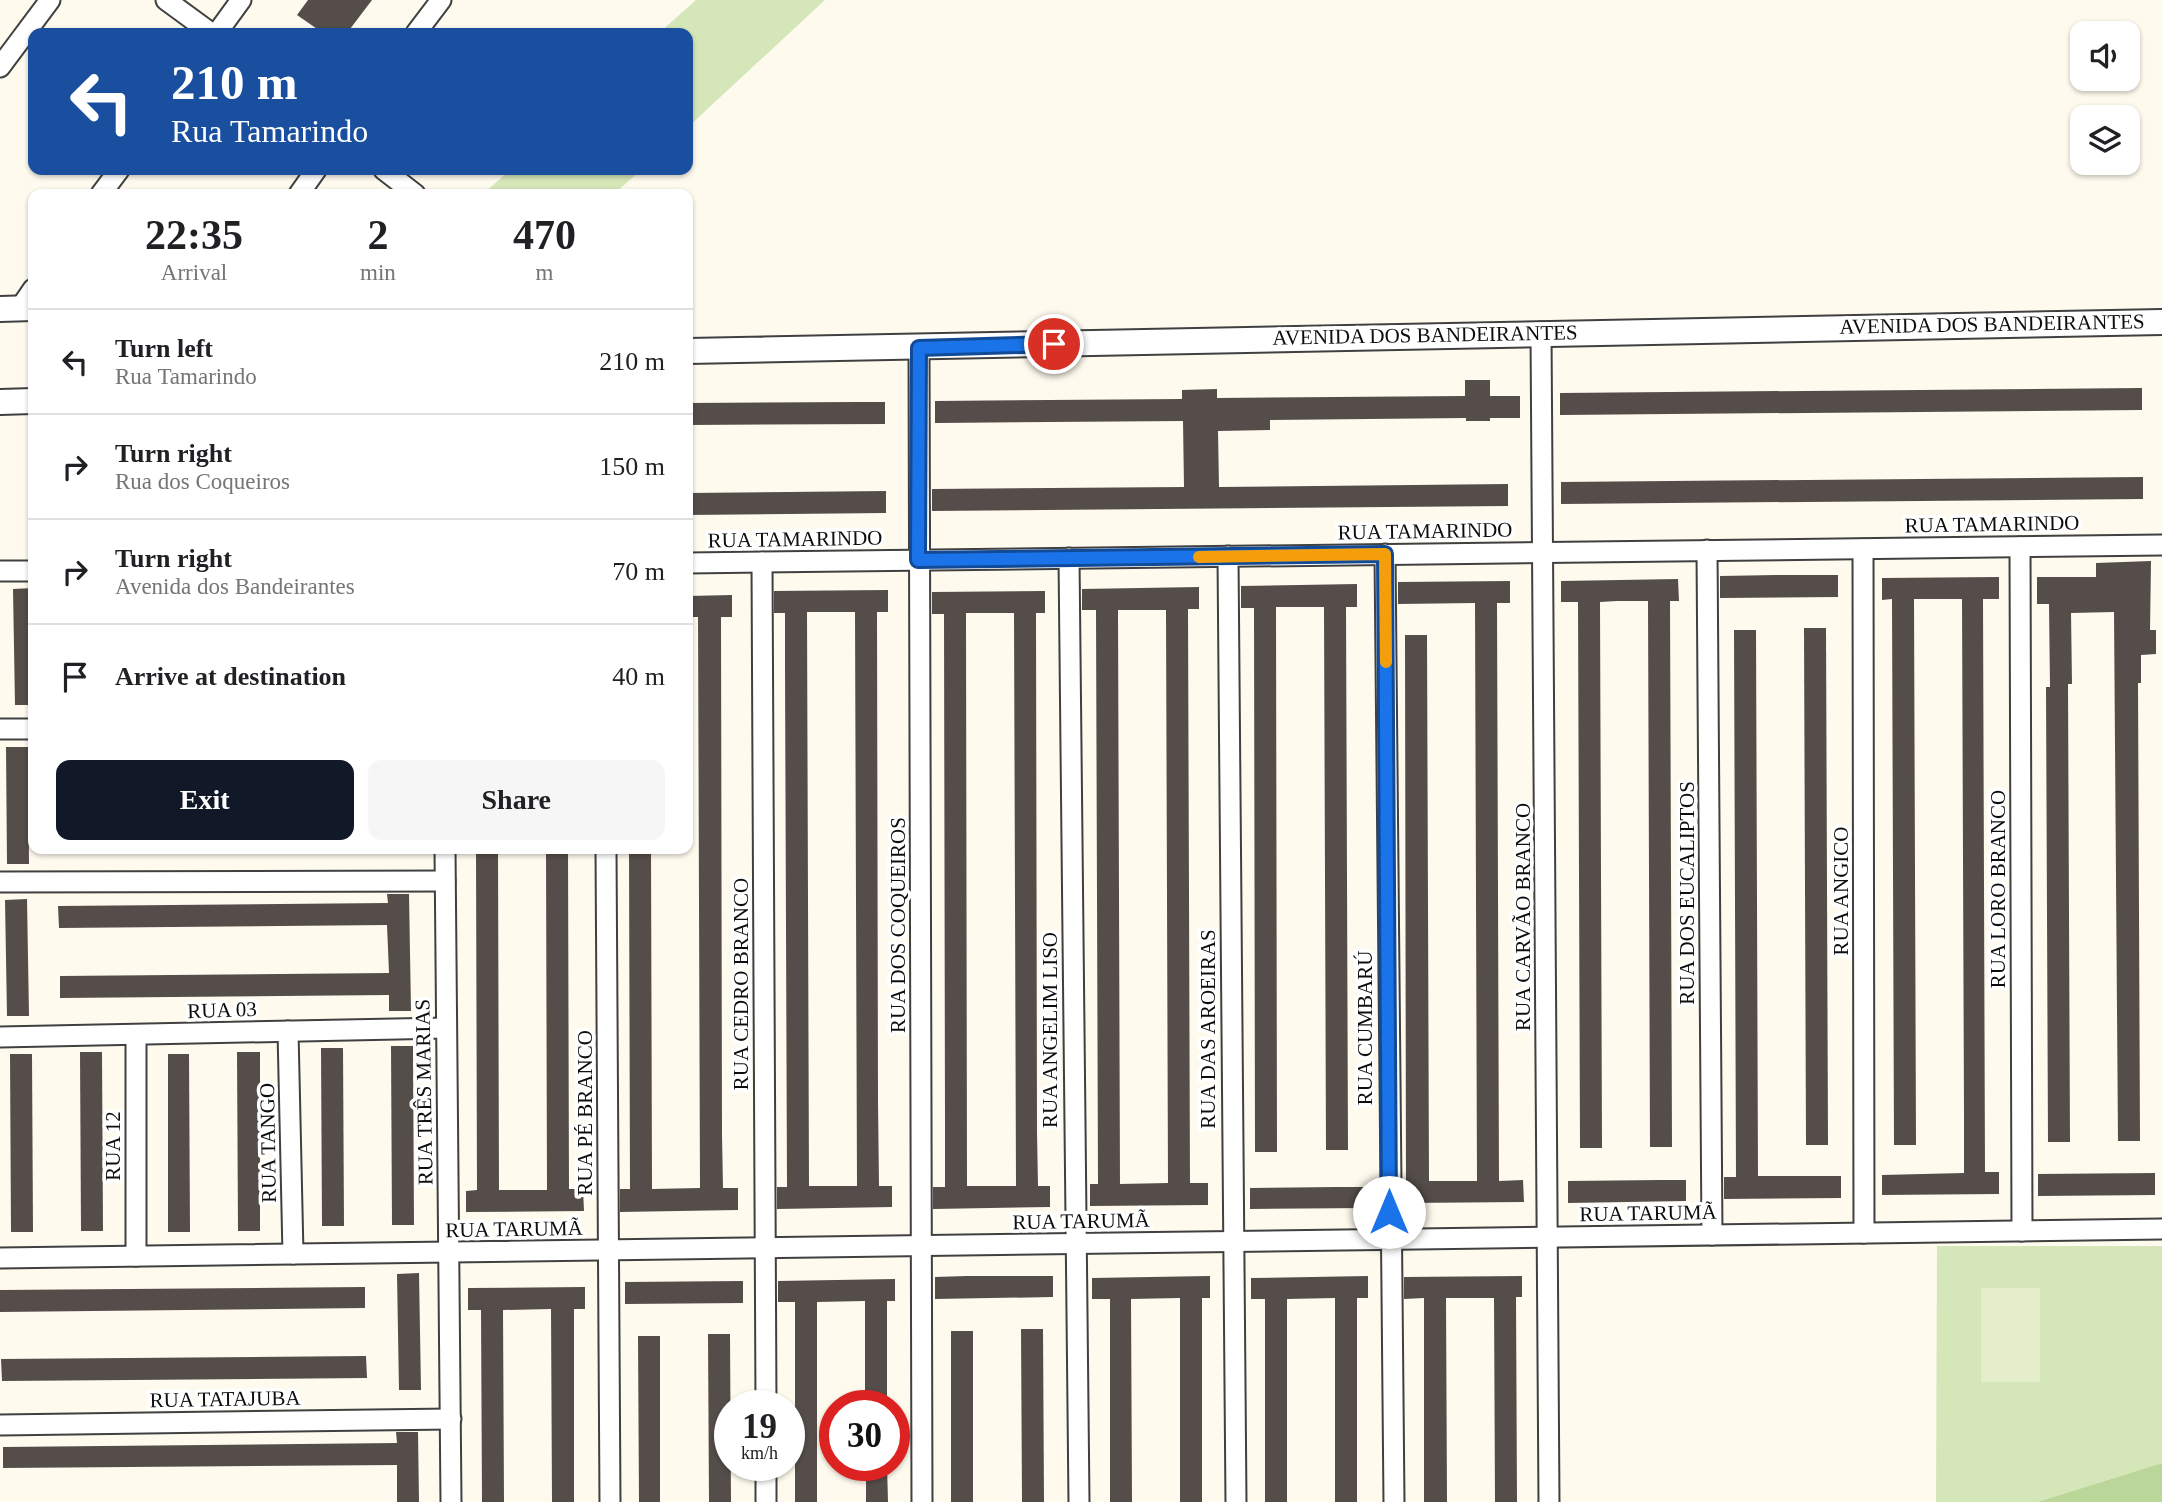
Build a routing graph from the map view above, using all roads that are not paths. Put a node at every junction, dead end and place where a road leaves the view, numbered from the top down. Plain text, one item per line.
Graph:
1 (50, 0) edge
2 (166, 0) edge
3 (241, 0) edge
4 (440, 0) edge
5 (29, 28) edge
6 (204, 28) edge
7 (221, 28) edge
8 (420, 28) edge
9 (28, 29) edge
10 (0, 67) edge
11 (390, 175) edge
12 (409, 189) edge
13 (2162, 321) edge
14 (1541, 332) junction
15 (919, 348) junction
16 (693, 351) edge
17 (2162, 545) edge
18 (2020, 547) junction
19 (1863, 549) junction
20 (1707, 550) junction
21 (1544, 552) junction
22 (1385, 554) junction
23 (1228, 556) junction
24 (1069, 558) junction
25 (918, 560) junction
26 (693, 562) edge
27 (762, 562) junction
28 (28, 570) edge
29 (0, 571) edge
30 (0, 729) edge
31 (28, 729) edge
32 (444, 854) edge
33 (606, 854) edge
34 (445, 881) junction
35 (0, 882) edge
36 (446, 1028) junction
37 (288, 1031) junction
38 (136, 1035) junction
39 (0, 1037) edge
40 (2162, 1229) edge
41 (2022, 1231) junction
42 (1864, 1233) junction
43 (1713, 1235) junction
44 (1547, 1237) junction
45 (1389, 1239) junction
46 (1232, 1242) junction
47 (1074, 1244) junction
48 (922, 1246) junction
49 (765, 1248) junction
50 (609, 1250) junction
51 (449, 1252) junction
52 (293, 1254) junction
53 (136, 1256) junction
54 (0, 1258) edge
55 (766, 1390) edge
56 (451, 1419) junction
57 (0, 1425) edge
58 (766, 1481) edge
59 (452, 1502) edge
60 (610, 1502) edge
61 (766, 1502) edge
62 (922, 1502) edge
63 (1079, 1502) edge
64 (1236, 1502) edge
65 (1394, 1502) edge
66 (1549, 1502) edge

1 - 5 street
2 - 6 street
3 - 7 street
4 - 8 street
9 - 10 street
11 - 12 street
13 - 14 street, AVENIDA DOS BANDEIRANTES
14 - 15 street, AVENIDA DOS BANDEIRANTES
14 - 21 street, RUA CARVÃO BRANCO
15 - 16 street, AVENIDA DOS BANDEIRANTES
15 - 25 street, RUA DOS COQUEIROS
17 - 18 street, RUA TAMARINDO
18 - 19 street, RUA TAMARINDO
18 - 41 street, RUA LORO BRANCO
19 - 20 street, RUA TAMARINDO
19 - 42 street, RUA ANGICO
20 - 21 street, RUA TAMARINDO
20 - 43 street, RUA DOS EUCALIPTOS
21 - 22 street, RUA TAMARINDO
21 - 44 street, RUA CARVÃO BRANCO
22 - 23 street, RUA TAMARINDO
22 - 45 street, RUA CUMBARÚ
23 - 24 street, RUA TAMARINDO
23 - 46 street, RUA DAS AROEIRAS
24 - 25 street, RUA TAMARINDO
24 - 47 street, RUA ANGELIM LISO
25 - 27 street, RUA TAMARINDO
25 - 48 street, RUA DOS COQUEIROS
26 - 27 street, RUA TAMARINDO
27 - 49 street, RUA CEDRO BRANCO
28 - 29 street
30 - 31 street
32 - 34 street, RUA TRÊS MARIAS
33 - 50 street, RUA PÉ BRANCO
34 - 35 street
34 - 36 street, RUA TRÊS MARIAS
36 - 37 street, RUA 03
36 - 51 street, RUA TRÊS MARIAS
37 - 38 street, RUA 03
37 - 52 street, RUA TANGO
38 - 39 street, RUA 03
38 - 53 street, RUA 12
40 - 41 street, RUA TARUMÃ
41 - 42 street, RUA TARUMÃ
42 - 43 street, RUA TARUMÃ
43 - 44 street, RUA TARUMÃ
44 - 45 street, RUA TARUMÃ
44 - 66 street, RUA CARVÃO BRANCO
45 - 46 street, RUA TARUMÃ
45 - 65 street, RUA CUMBARÚ
46 - 47 street, RUA TARUMÃ
46 - 64 street, RUA DAS AROEIRAS
47 - 48 street, RUA TARUMÃ
47 - 63 street, RUA ANGELIM LISO
48 - 49 street, RUA TARUMÃ
48 - 62 street, RUA DOS COQUEIROS
49 - 50 street, RUA TARUMÃ
49 - 55 street, RUA CEDRO BRANCO
50 - 51 street, RUA TARUMÃ
50 - 60 street, RUA PÉ BRANCO
51 - 52 street, RUA TARUMÃ
51 - 56 street, RUA TRÊS MARIAS
52 - 53 street, RUA TARUMÃ
53 - 54 street, RUA TARUMÃ
56 - 57 street, RUA TATAJUBA
56 - 59 street, RUA TRÊS MARIAS
58 - 61 street

